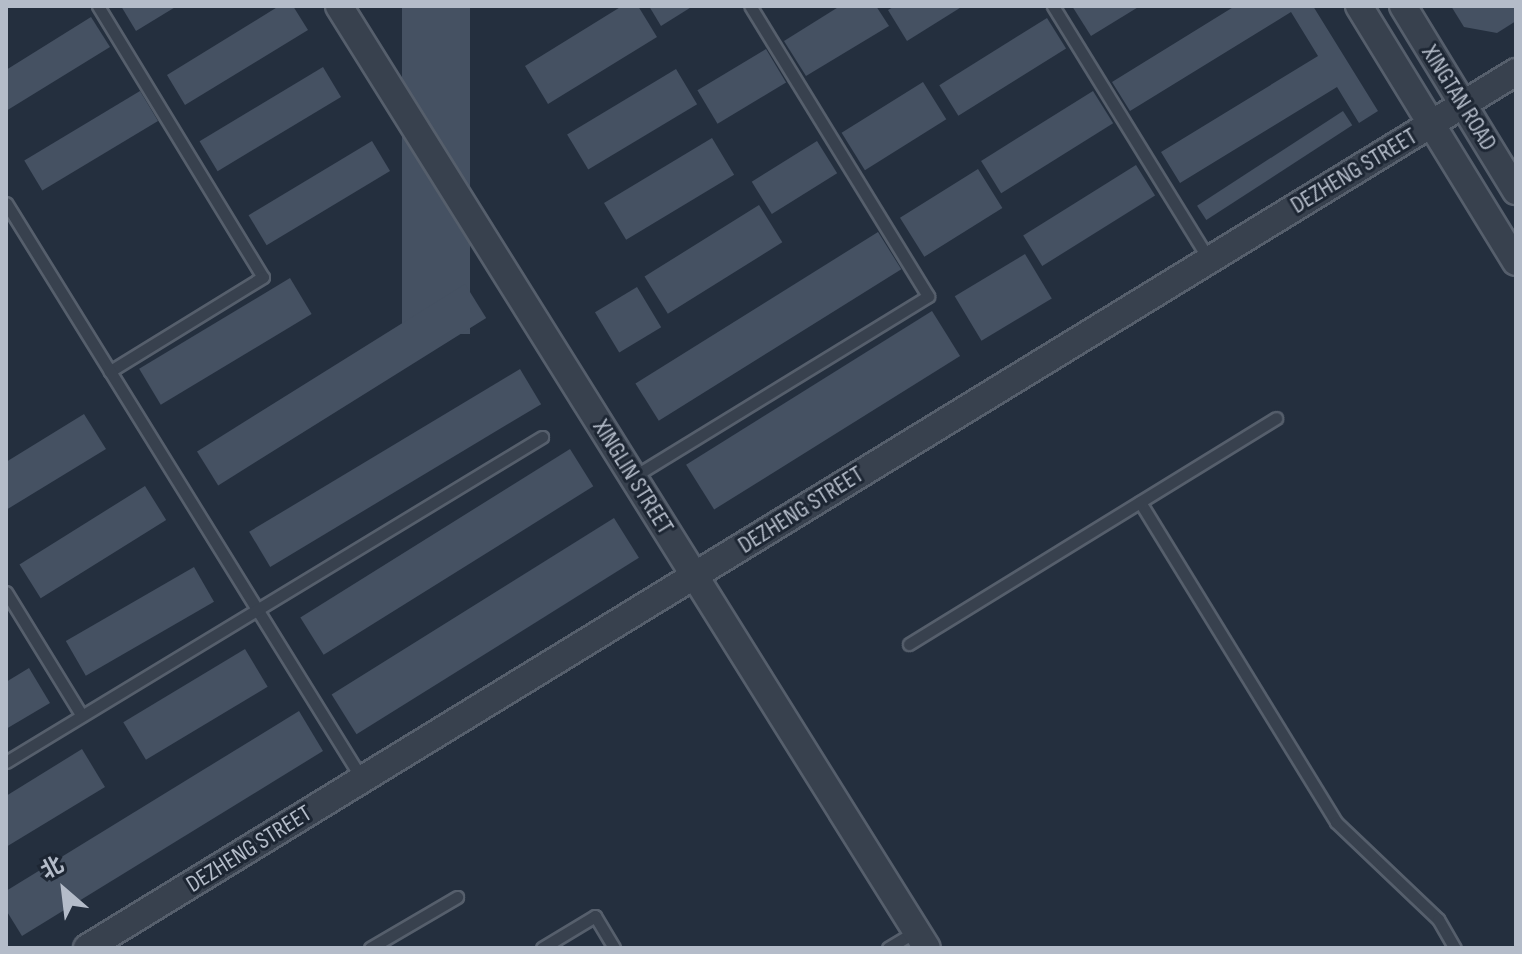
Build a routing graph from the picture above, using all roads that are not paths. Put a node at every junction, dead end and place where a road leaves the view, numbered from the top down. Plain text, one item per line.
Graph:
1 (98, 6) edge
2 (339, 6) edge
3 (750, 6) edge
4 (1053, 6) edge
5 (1359, 6) edge
6 (1403, 6) edge
7 (1516, 72) edge
8 (1463, 105) junction
9 (1432, 124) junction
10 (1516, 191) edge
11 (6, 203) edge
12 (1209, 260) junction
13 (1516, 262) edge
14 (110, 371) junction
15 (1276, 418) dead end
16 (542, 437) dead end
17 (633, 477) junction
18 (1140, 502) junction
19 (694, 575) junction
20 (6, 592) edge
21 (257, 610) junction
22 (909, 644) dead end
23 (82, 716) junction
24 (6, 762) edge
25 (362, 779) junction
26 (457, 897) dead end
27 (921, 939) edge
28 (87, 948) edge
29 (370, 948) edge
30 (542, 948) edge
31 (614, 948) edge
32 (888, 948) edge
33 (1455, 948) edge

1 - 14 lane
2 - 17 street, XINGLIN STREET
3 - 17 lane
4 - 12 lane
5 - 9 street, XINGTAN ROAD
6 - 8 street, XINGTAN ROAD
7 - 8 street, DEZHENG STREET
8 - 9 street, DEZHENG STREET
8 - 10 street, XINGTAN ROAD
9 - 12 street, DEZHENG STREET
9 - 13 street, XINGTAN ROAD
11 - 14 lane
12 - 19 street, DEZHENG STREET
14 - 21 lane
15 - 18 lane
16 - 21 lane
17 - 19 street, XINGLIN STREET
18 - 22 lane
18 - 33 lane
19 - 25 street, DEZHENG STREET
19 - 27 street, XINGLIN STREET
20 - 23 lane
21 - 23 lane
21 - 25 lane
23 - 24 lane
25 - 28 street, DEZHENG STREET
26 - 29 lane
27 - 32 lane
30 - 31 lane

